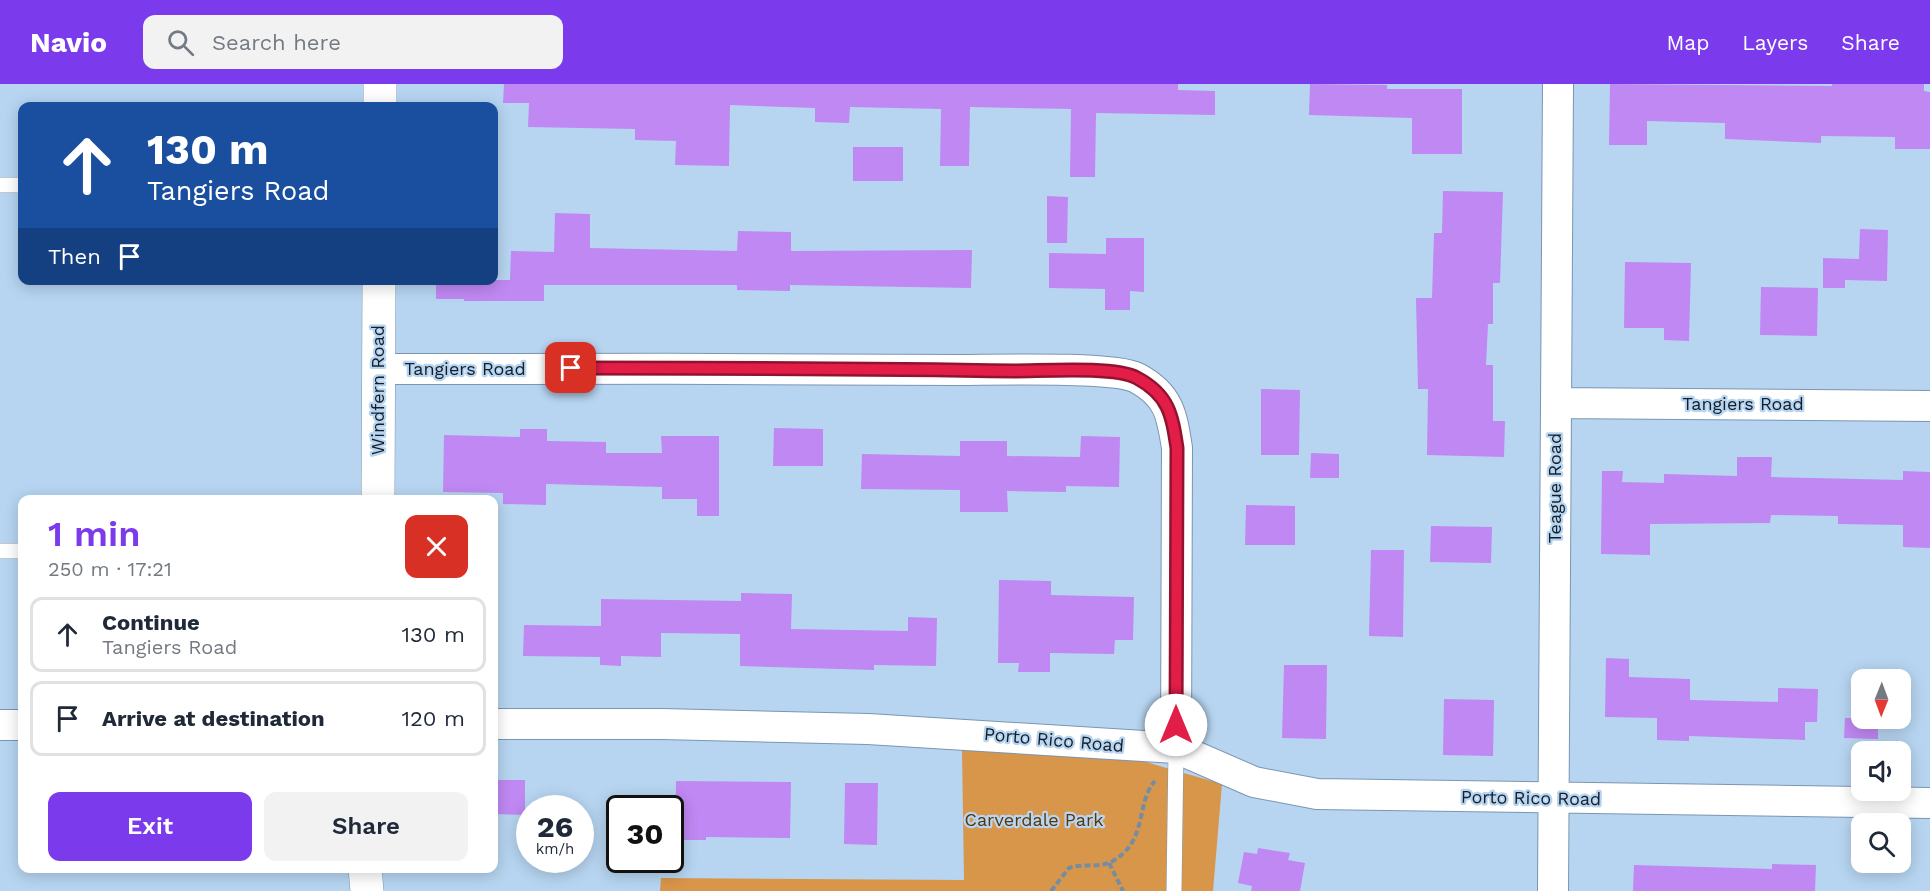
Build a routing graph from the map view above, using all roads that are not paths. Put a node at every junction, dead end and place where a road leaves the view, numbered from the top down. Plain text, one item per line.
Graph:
1 (380, 84) edge
2 (1558, 84) edge
3 (380, 102) edge
4 (0, 185) edge
5 (18, 185) edge
6 (379, 285) edge
7 (379, 369) junction
8 (1556, 403) junction
9 (1930, 406) edge
10 (378, 495) edge
11 (0, 551) edge
12 (18, 551) edge
13 (498, 724) edge
14 (0, 725) edge
15 (18, 725) edge
16 (1176, 748) junction
17 (1553, 798) junction
18 (1930, 803) edge
19 (364, 873) edge
20 (366, 891) edge
21 (1174, 891) edge
22 (1553, 891) edge

1 - 3 street
2 - 8 street, Teague Road
4 - 5 lane
6 - 7 street, Windfern Road
7 - 10 street, Windfern Road
7 - 16 street, Tangiers Road
8 - 9 street, Tangiers Road
8 - 17 street, Teague Road
11 - 12 lane
13 - 16 street, Porto Rico Road
14 - 15 street
16 - 17 street, Porto Rico Road
16 - 21 lane
17 - 18 street, Porto Rico Road
17 - 22 street, Teague Road
19 - 20 street

